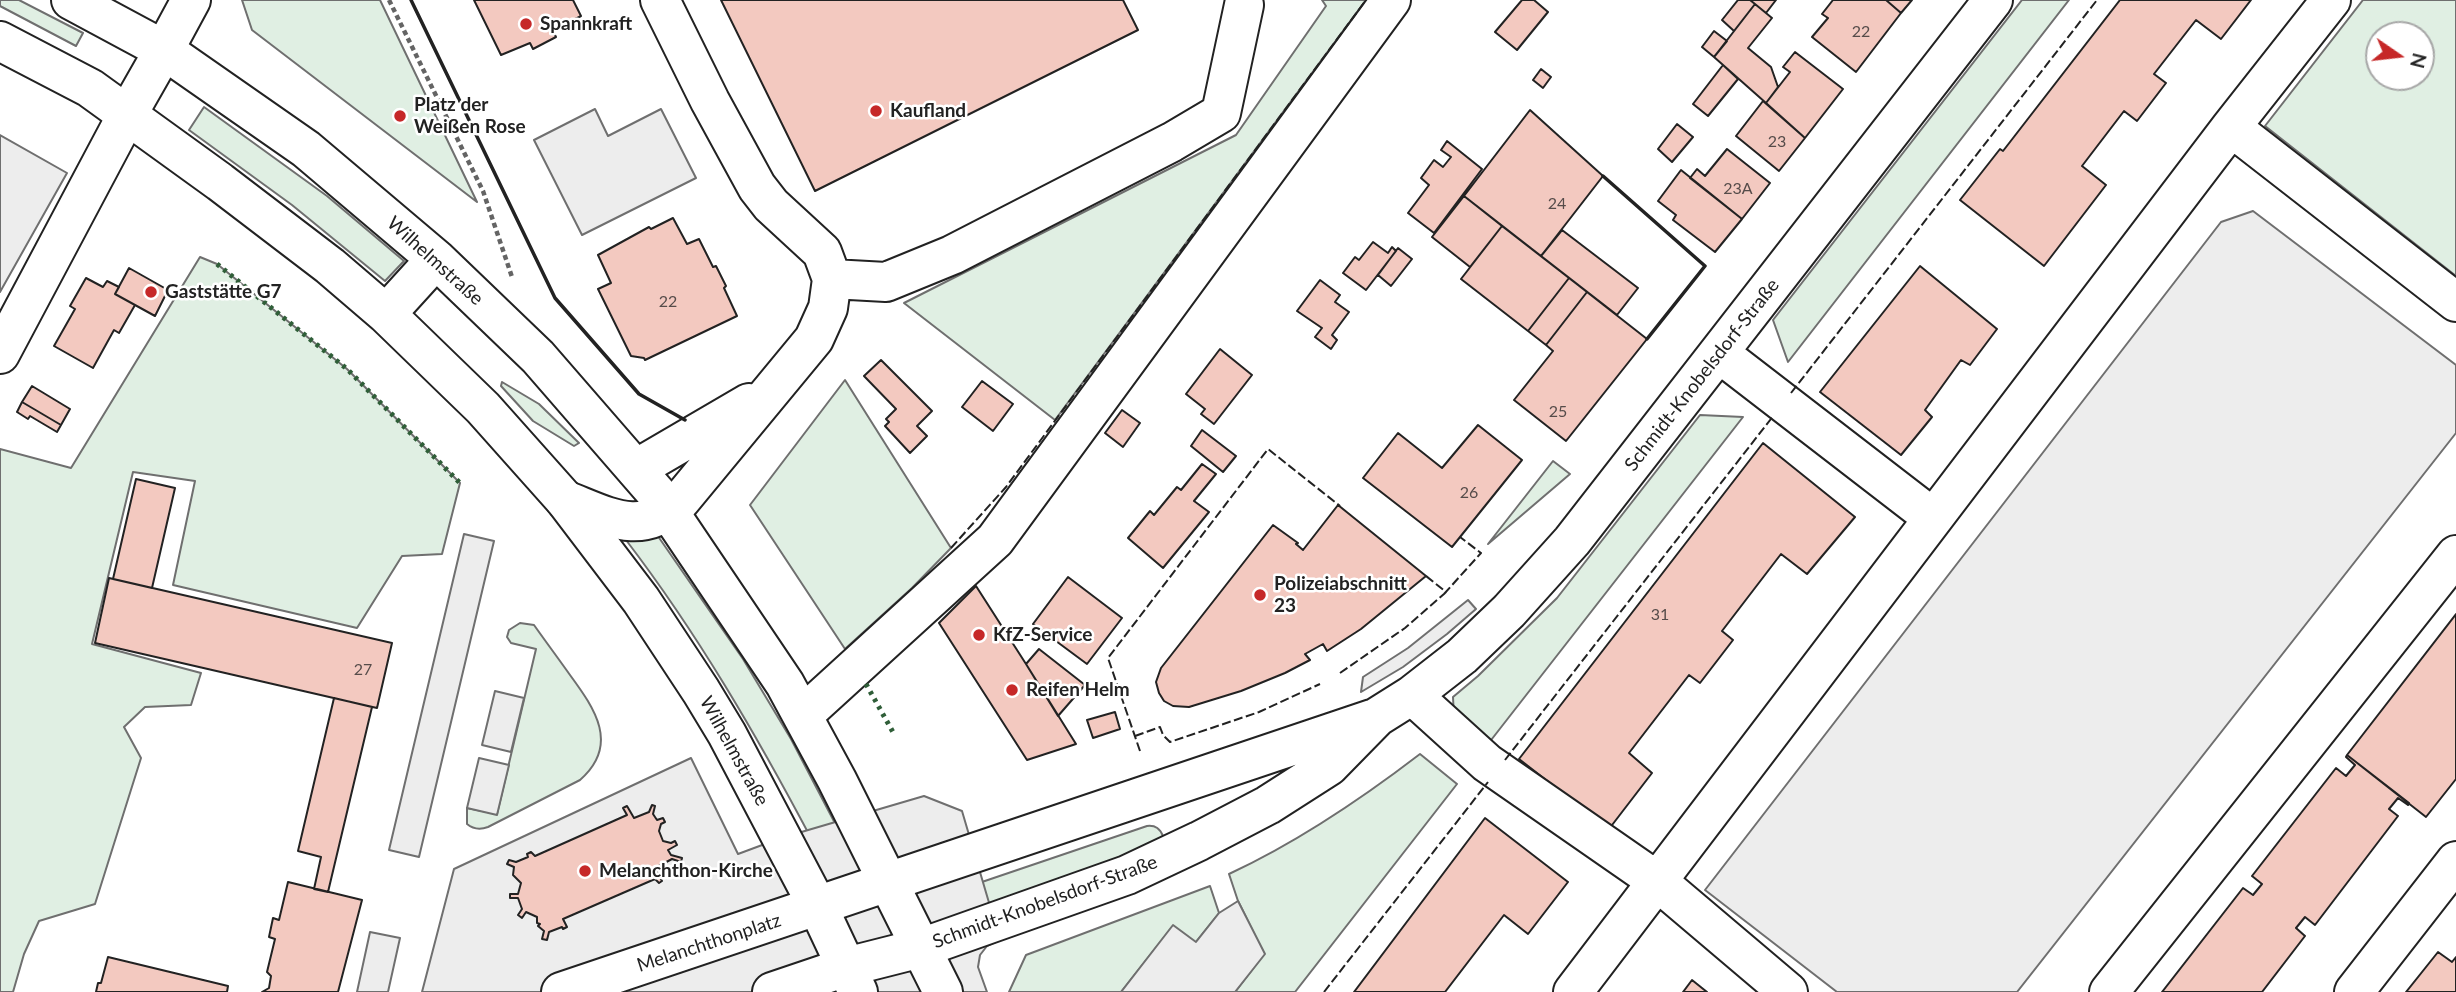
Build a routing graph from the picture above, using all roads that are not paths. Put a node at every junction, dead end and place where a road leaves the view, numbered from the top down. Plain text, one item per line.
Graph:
1 (71, 0) edge
2 (191, 0) edge
3 (660, 0) edge
4 (1391, 0) edge
5 (1993, 0) edge
6 (2331, 0) edge
7 (1244, 5) dead end
8 (0, 41) edge
9 (164, 50) junction
10 (127, 115) junction
11 (2231, 127) junction
12 (436, 259) junction
13 (832, 279) junction
14 (2456, 302) edge
15 (386, 314) junction
16 (1719, 353) junction
17 (0, 354) edge
18 (772, 390) junction
19 (636, 470) junction
20 (565, 500) junction
21 (670, 512) junction
22 (1933, 518) junction
23 (2456, 555) edge
24 (1412, 695) junction
25 (803, 715) junction
26 (1377, 717) junction
27 (2456, 861) edge
28 (1657, 881) junction
29 (888, 882) junction
30 (818, 907) junction
31 (921, 948) junction
32 (852, 980) edge
33 (561, 992) edge
34 (772, 992) edge
35 (943, 992) edge
36 (1573, 992) edge
37 (1788, 992) edge
38 (2109, 992) edge
39 (2354, 992) edge

1 - 9 main road, Wilhelmstraße
2 - 9 main road
3 - 13 main road
4 - 25 main road
5 - 16 main road, Schmidt-Knobelsdorf-Straße
6 - 11 main road
7 - 13 main road
8 - 10 main road, Wilhelmstraße
9 - 10 main road
9 - 12 main road, Wilhelmstraße
10 - 15 main road, Wilhelmstraße
10 - 17 main road
11 - 14 main road
11 - 22 main road
12 - 15 main road
12 - 19 main road, Wilhelmstraße
13 - 18 main road
15 - 20 main road, Wilhelmstraße
16 - 22 main road
16 - 24 main road, Schmidt-Knobelsdorf-Straße
18 - 19 main road
18 - 21 main road
19 - 21 main road, Wilhelmstraße
20 - 21 main road, Wilhelmstraße
20 - 30 main road, Wilhelmstraße
21 - 25 main road, Wilhelmstraße
22 - 28 main road
23 - 38 main road
24 - 26 main road, Schmidt-Knobelsdorf-Straße
24 - 28 main road
25 - 29 main road, Wilhelmstraße
26 - 29 main road, Schmidt-Knobelsdorf-Straße
26 - 31 main road, Schmidt-Knobelsdorf-Straße
27 - 39 main road
28 - 36 main road
28 - 37 main road
29 - 30 main road
29 - 31 main road, Wilhelmstraße
30 - 32 main road, Wilhelmstraße
30 - 33 main road, Melanchthonplatz
31 - 32 main road
31 - 35 main road, Wilhelmstraße
32 - 34 main road

